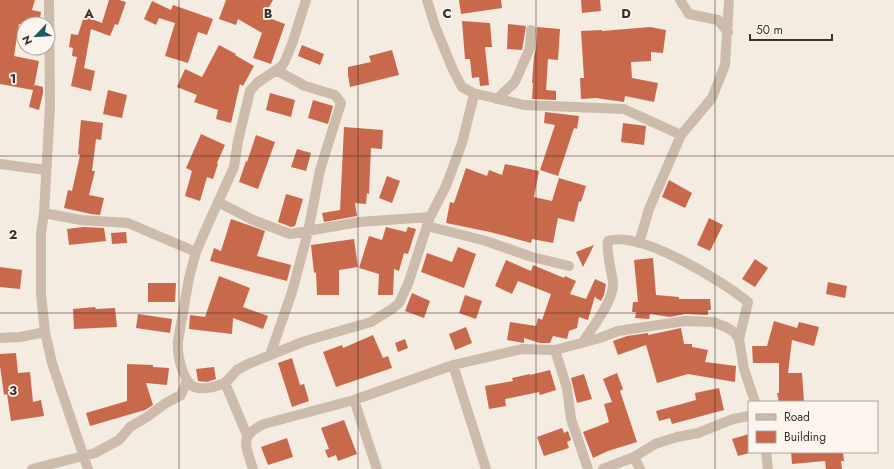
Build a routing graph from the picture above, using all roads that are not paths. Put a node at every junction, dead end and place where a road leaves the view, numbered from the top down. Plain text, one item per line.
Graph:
1 (49, 0) edge
2 (306, 0) edge
3 (427, 0) edge
4 (680, 0) edge
5 (729, 0) edge
6 (531, 30) dead end
7 (728, 32) junction
8 (276, 70) junction
9 (472, 93) junction
10 (497, 99) junction
11 (681, 135) junction
12 (0, 164) edge
13 (46, 170) junction
14 (218, 202) junction
15 (44, 213) junction
16 (428, 221) junction
17 (308, 232) junction
18 (639, 243) junction
19 (196, 252) junction
20 (569, 266) dead end
21 (45, 332) junction
22 (0, 338) edge
23 (739, 339) junction
24 (583, 342) junction
25 (555, 350) junction
26 (270, 355) junction
27 (453, 365) junction
28 (187, 381) junction
29 (225, 383) junction
30 (199, 388) junction
31 (181, 395) junction
32 (354, 400) junction
33 (755, 401) edge
34 (748, 416) edge
35 (247, 435) junction
36 (766, 453) edge
37 (83, 456) junction
38 (634, 457) junction
39 (32, 469) edge
40 (88, 469) edge
41 (253, 469) edge
42 (377, 469) edge
43 (486, 469) edge
44 (588, 469) edge
45 (603, 469) edge
46 (640, 469) edge
47 (768, 469) edge

1 - 13 street
2 - 8 street
3 - 9 street
4 - 7 street
5 - 7 street
6 - 10 street
7 - 11 street
8 - 14 street
8 - 17 street
9 - 10 street
9 - 16 street
10 - 11 street
11 - 18 street
12 - 13 street
13 - 15 street
14 - 17 street
14 - 19 street
15 - 19 street
15 - 21 street
16 - 17 street
16 - 20 street
16 - 26 street
17 - 26 street
18 - 23 street
18 - 24 street
19 - 28 street
21 - 22 street
21 - 37 street
23 - 24 street
23 - 33 street
24 - 25 street
25 - 27 street
25 - 44 street
26 - 29 street
27 - 32 street
27 - 43 street
28 - 30 street
28 - 31 street
29 - 30 street
29 - 35 street
30 - 31 street
31 - 37 street
32 - 35 street
32 - 42 street
34 - 38 street
35 - 41 street
36 - 47 street
37 - 39 street
37 - 40 street
38 - 45 street
38 - 46 street

